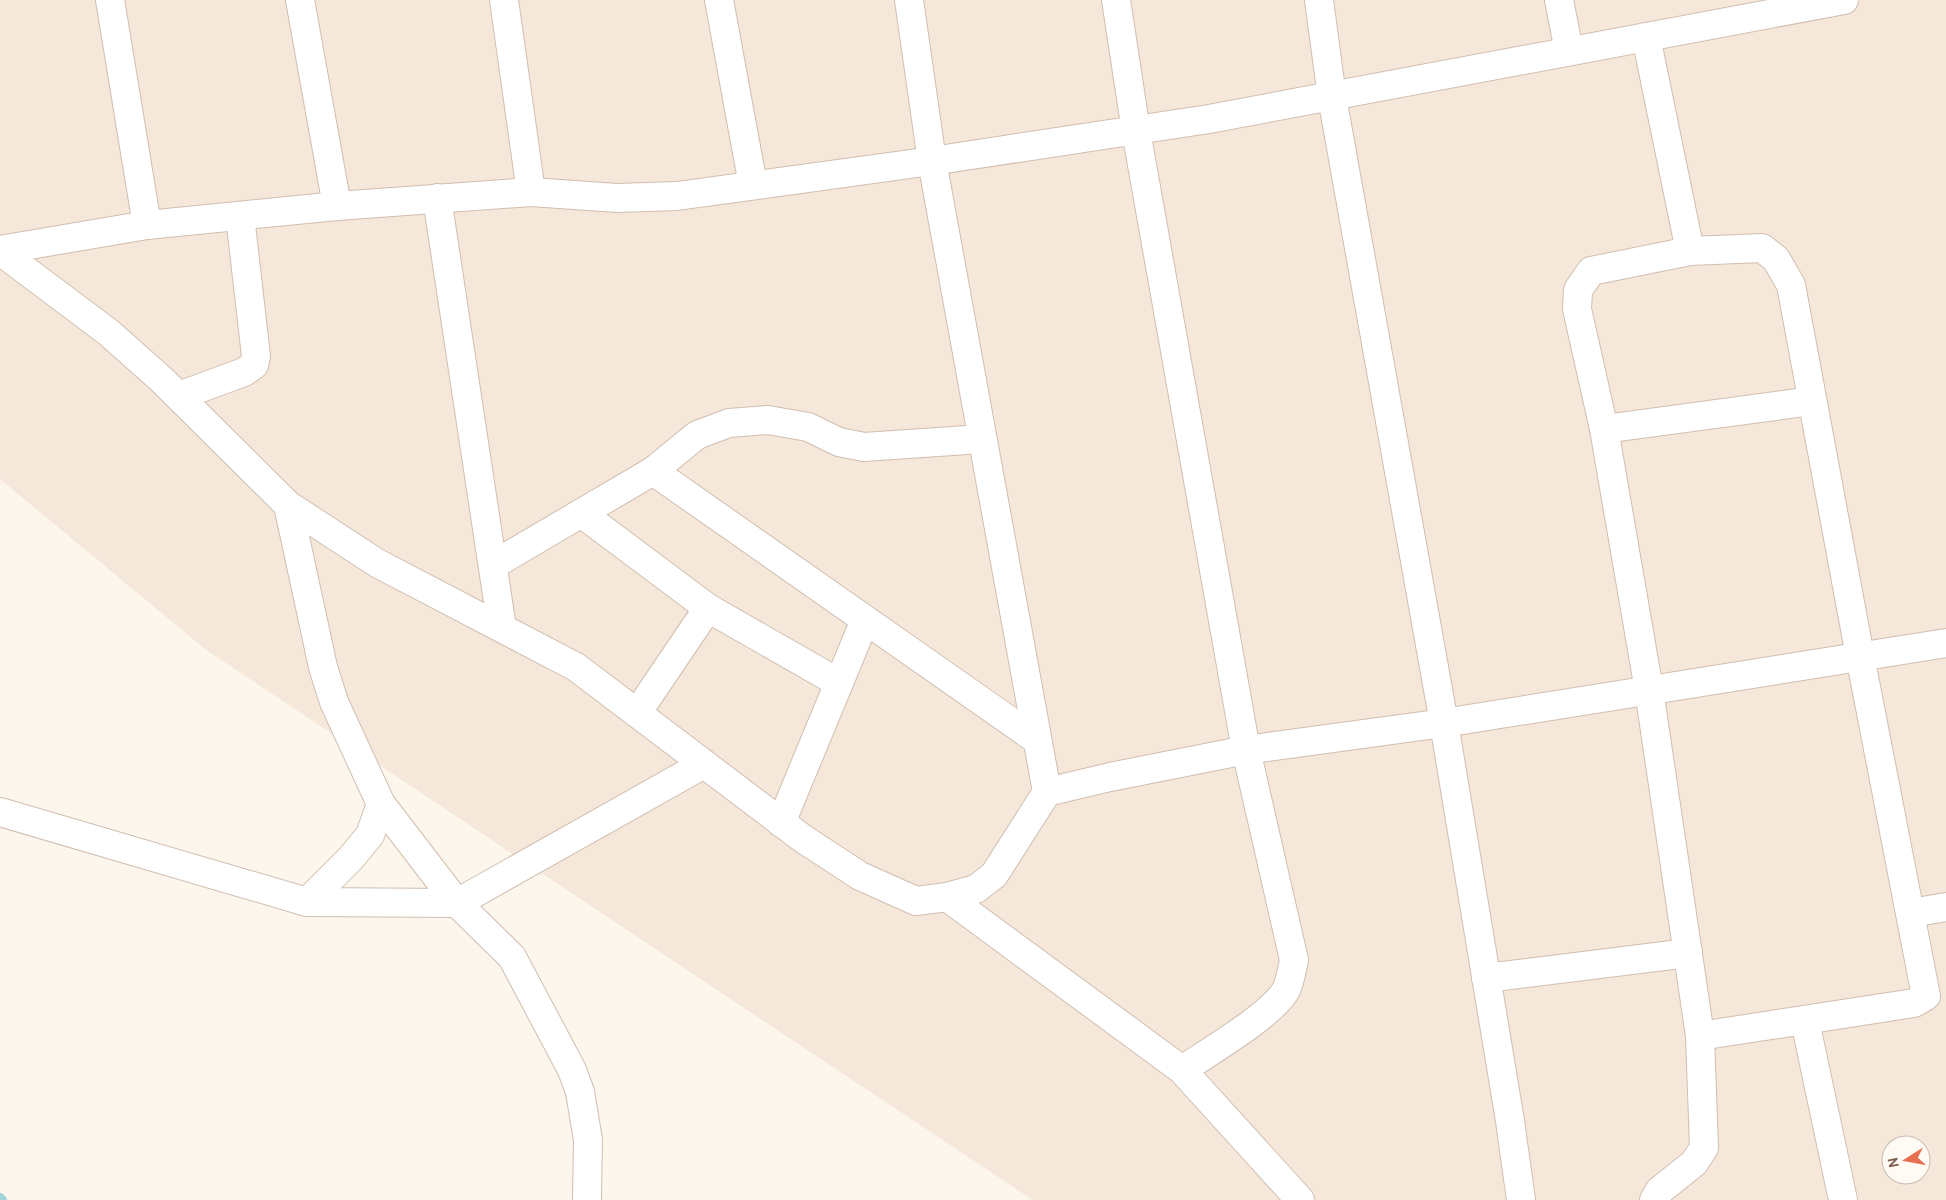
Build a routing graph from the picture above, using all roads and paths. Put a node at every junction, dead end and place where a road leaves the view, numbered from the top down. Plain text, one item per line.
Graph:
1 (110, 0) edge
2 (300, 0) edge
3 (504, 0) edge
4 (719, 0) edge
5 (909, 0) edge
6 (1116, 0) edge
7 (1319, 0) edge
8 (1559, 0) edge
9 (1844, 0) edge
10 (1768, 7) edge
11 (1646, 37) junction
12 (1569, 52) junction
13 (1332, 97) junction
14 (1136, 130) junction
15 (932, 161) junction
16 (753, 184) junction
17 (531, 192) junction
18 (437, 198) junction
19 (337, 206) junction
20 (240, 216) junction
21 (147, 225) junction
22 (0, 251) edge
23 (1690, 251) junction
24 (179, 396) junction
25 (1812, 401) junction
26 (1604, 430) junction
27 (982, 439) junction
28 (653, 471) junction
29 (288, 505) junction
30 (581, 513) junction
31 (492, 565) junction
32 (708, 608) junction
33 (866, 620) junction
34 (502, 628) junction
35 (1946, 643) edge
36 (1860, 656) junction
37 (839, 683) junction
38 (1649, 690) junction
39 (637, 713) junction
40 (1444, 723) junction
41 (1037, 740) junction
42 (1246, 750) junction
43 (704, 764) junction
44 (1047, 792) junction
45 (381, 804) junction
46 (0, 812) edge
47 (781, 823) junction
48 (947, 897) junction
49 (306, 902) junction
50 (457, 903) junction
51 (1946, 907) edge
52 (1911, 913) junction
53 (1688, 954) junction
54 (1486, 978) junction
55 (1805, 1021) junction
56 (1700, 1036) junction
57 (1182, 1070) junction
58 (587, 1200) edge
59 (1300, 1200) edge
60 (1521, 1200) edge
61 (1654, 1200) edge
62 (1843, 1200) edge

1 - 21 street
2 - 19 street
3 - 17 street
4 - 16 street
5 - 15 street
6 - 14 street
7 - 13 street
8 - 12 street
9 - 10 street
10 - 11 street
11 - 12 street
11 - 23 street
12 - 13 street
13 - 14 street
13 - 40 street
14 - 15 street
14 - 42 street
15 - 16 street
15 - 27 street
16 - 17 street
17 - 18 street
18 - 19 street
18 - 31 street
19 - 20 street
20 - 21 street
20 - 24 street
21 - 22 street
22 - 24 street
23 - 25 street
23 - 26 street
24 - 29 street
25 - 26 street
25 - 36 street
26 - 38 street
27 - 28 street
27 - 41 street
28 - 30 street
28 - 33 street
29 - 34 street
29 - 45 street
30 - 31 street
30 - 32 street
31 - 34 street
32 - 37 street
32 - 39 street
33 - 37 street
33 - 41 street
34 - 39 street
35 - 36 street
36 - 38 street
36 - 52 street
37 - 47 street
38 - 40 street
38 - 53 street
39 - 43 street
40 - 42 street
40 - 54 street
41 - 44 street
42 - 44 street
42 - 57 street
43 - 47 street
43 - 50 street
44 - 48 street
45 - 49 street
45 - 50 street
46 - 49 street
47 - 48 street
48 - 57 street
49 - 50 street
50 - 58 street
51 - 52 street
52 - 55 street
53 - 54 street
53 - 56 street
54 - 60 street
55 - 56 street
55 - 62 street
56 - 61 street
57 - 59 street

